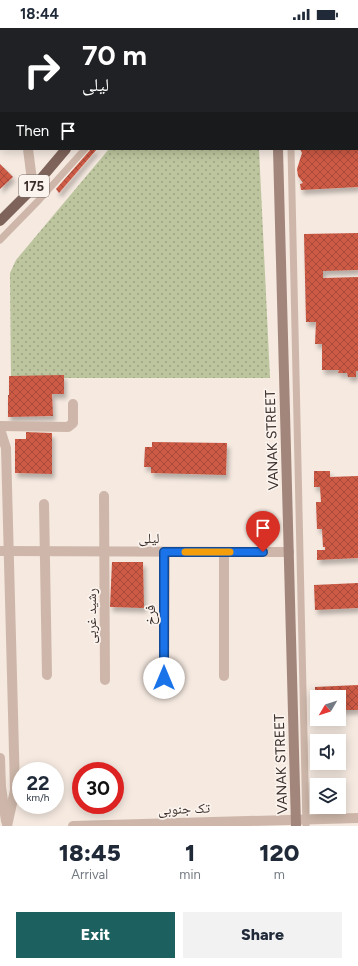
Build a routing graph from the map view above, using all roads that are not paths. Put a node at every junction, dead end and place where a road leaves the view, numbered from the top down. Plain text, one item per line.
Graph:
1 (28, 150) edge
2 (65, 150) edge
3 (84, 150) edge
4 (278, 150) edge
5 (291, 150) edge
6 (33, 188) junction
7 (0, 221) edge
8 (0, 240) edge
9 (74, 404) dead end
10 (0, 427) edge
11 (104, 496) dead end
12 (44, 504) dead end
13 (4, 551) edge
14 (44, 551) junction
15 (105, 551) junction
16 (164, 552) junction
17 (224, 552) junction
18 (289, 552) junction
19 (47, 675) dead end
20 (224, 676) dead end
21 (164, 678) dead end
22 (105, 680) dead end
23 (0, 758) edge
24 (358, 818) edge
25 (301, 823) edge
26 (166, 825) edge
27 (7, 826) edge
28 (73, 826) edge

1 - 6 street
2 - 6 main road, 175
3 - 8 lane
4 - 18 main road, VANAK STREET
5 - 25 lane
6 - 7 main road, 175
9 - 10 street
10 - 13 street
11 - 15 street, رشید غربی
12 - 14 street
13 - 14 street, لیلی
13 - 27 street
14 - 15 street, لیلی
14 - 19 street
15 - 16 street, لیلی
15 - 22 street, رشید غربی
16 - 17 street, لیلی
16 - 21 street, فرخ
17 - 18 street, لیلی
17 - 20 street
18 - 25 main road, VANAK STREET
23 - 27 street
24 - 25 street, تک جنوبی
25 - 26 street, تک جنوبی
26 - 28 street, تک جنوبی

